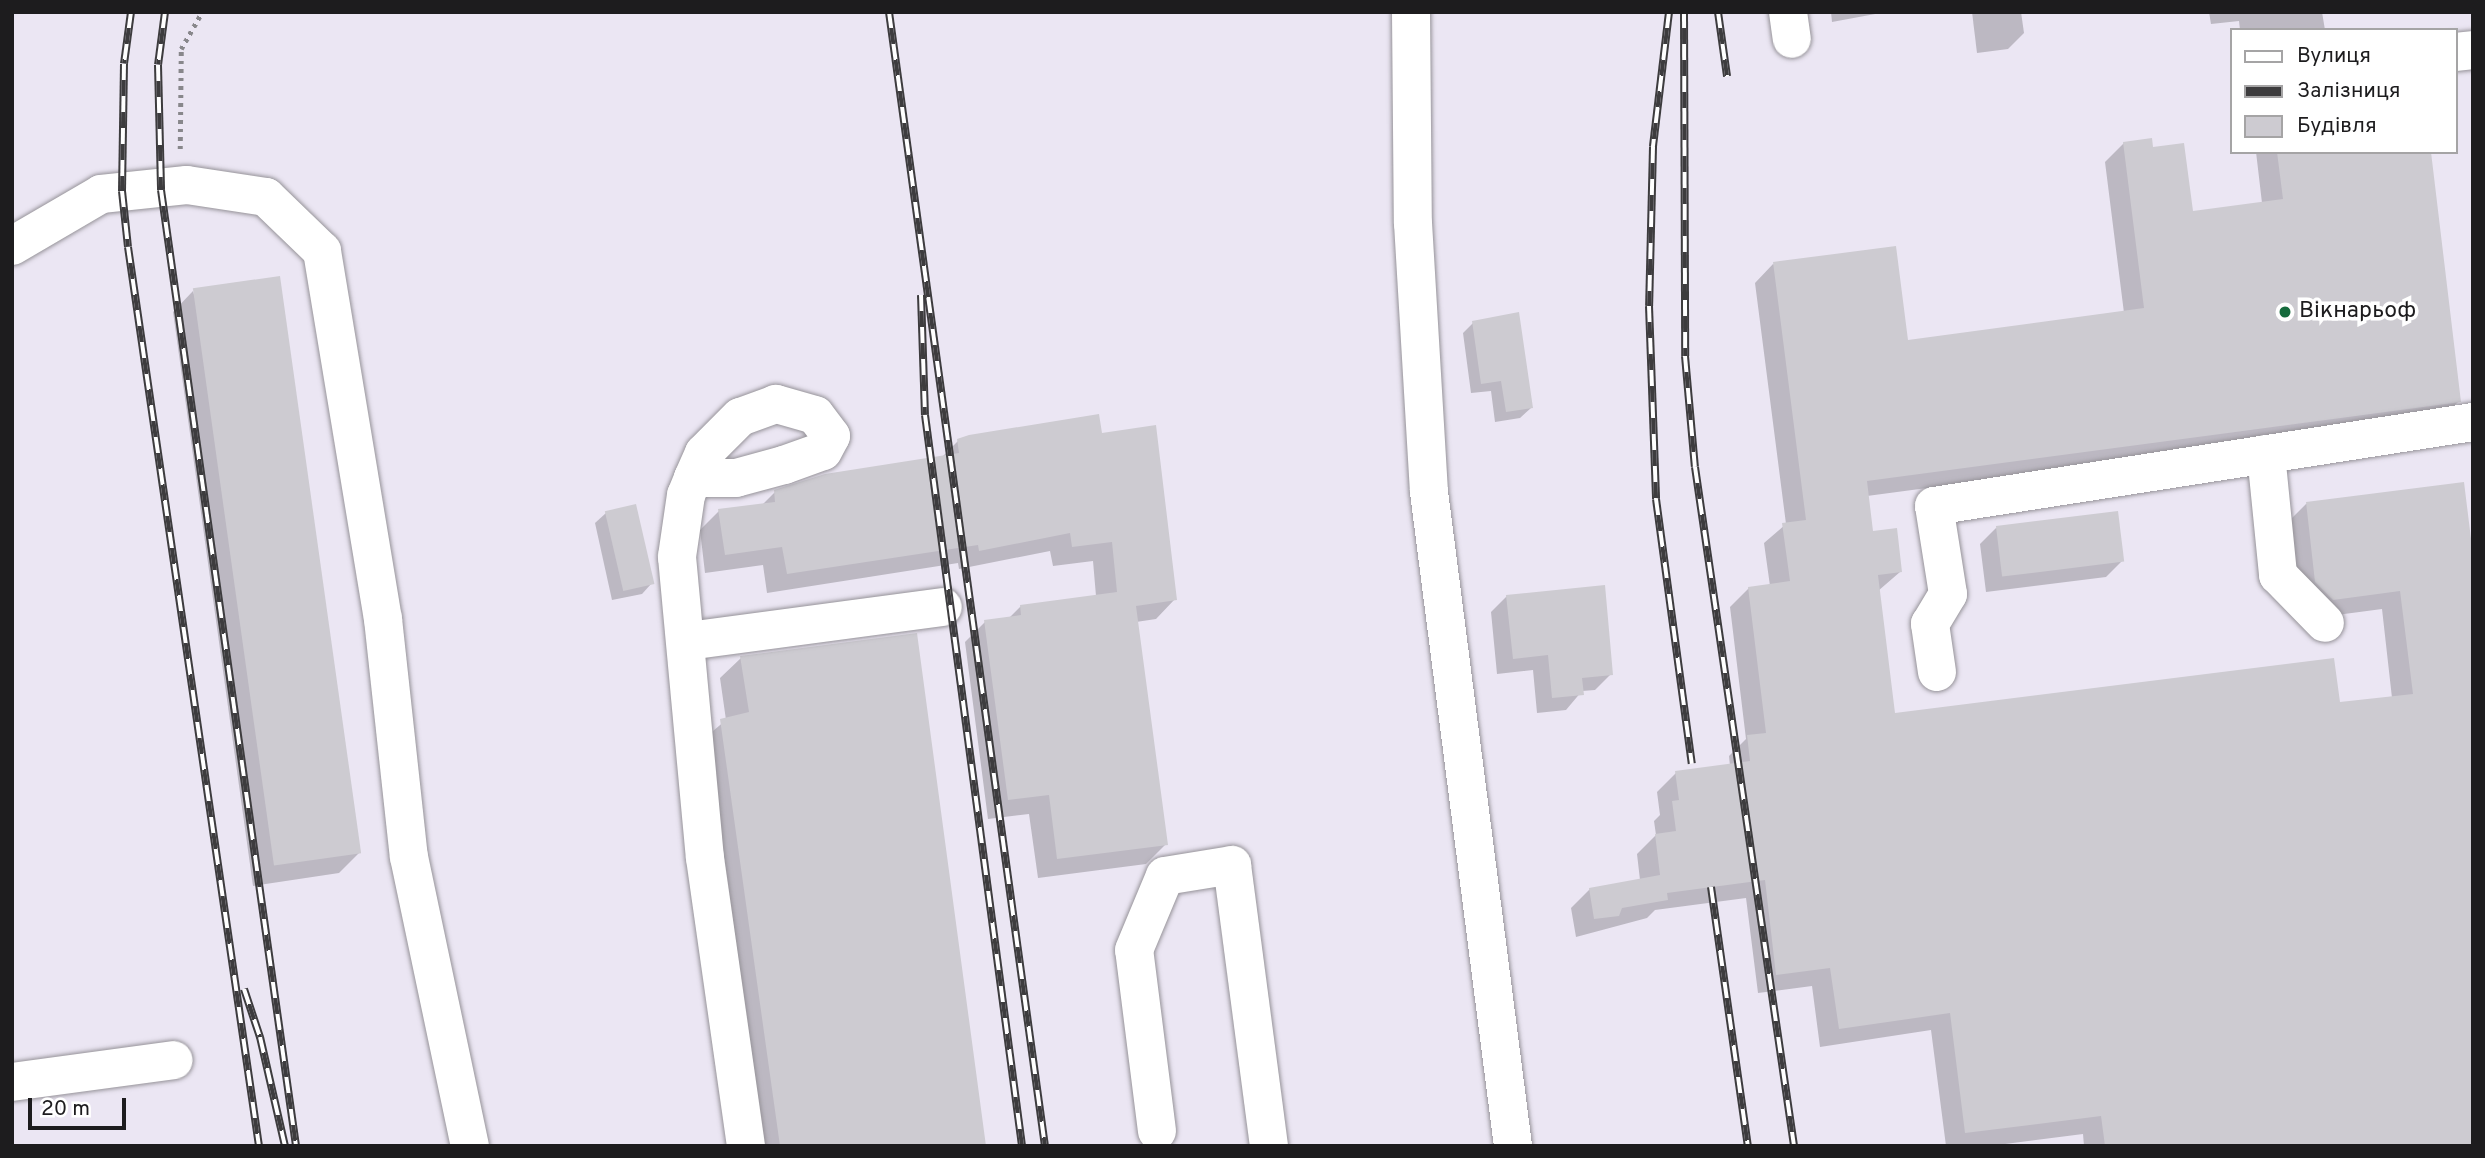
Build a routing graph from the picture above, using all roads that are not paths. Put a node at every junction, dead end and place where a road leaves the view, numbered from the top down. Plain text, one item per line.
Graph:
1 (1411, 12) edge
2 (12, 246) edge
3 (2473, 422) edge
4 (2266, 454) junction
5 (693, 478) dead end
6 (943, 607) dead end
7 (2325, 623) dead end
8 (688, 641) junction
9 (1937, 672) dead end
10 (174, 1060) dead end
11 (12, 1082) edge
12 (1157, 1131) dead end
13 (470, 1146) edge
14 (746, 1146) edge
15 (1269, 1146) edge
16 (1513, 1146) edge

1 - 16 lane
2 - 13 lane
3 - 4 lane
4 - 7 lane
4 - 9 lane
5 - 8 lane
6 - 8 lane
8 - 14 lane
10 - 11 lane
12 - 15 lane

